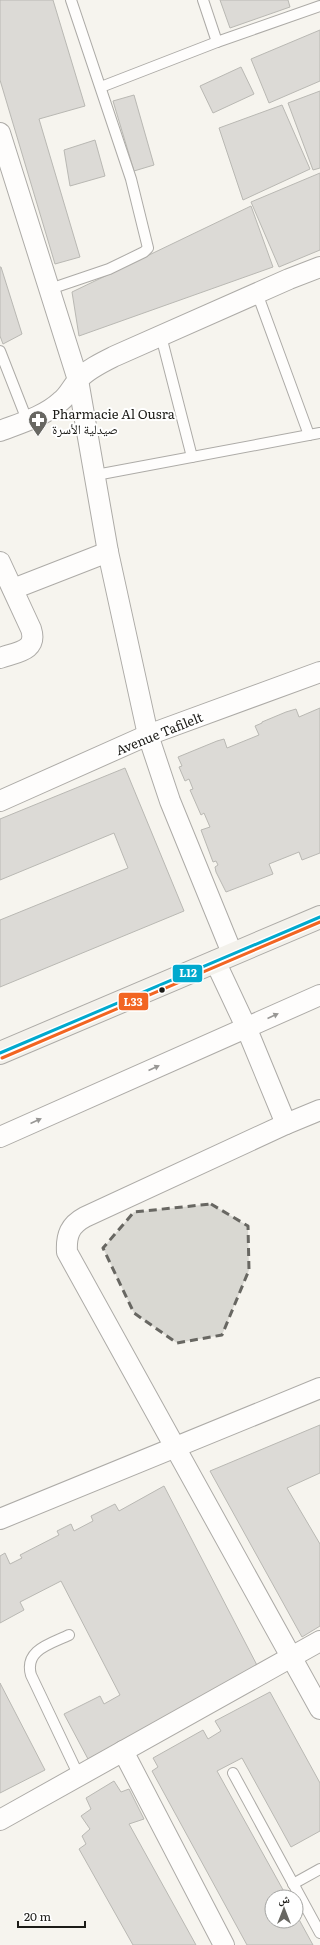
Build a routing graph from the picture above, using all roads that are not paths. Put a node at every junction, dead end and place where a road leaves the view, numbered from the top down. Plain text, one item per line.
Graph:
1 (71, 0) edge
2 (203, 0) edge
3 (320, 6) edge
4 (217, 42) junction
5 (101, 87) junction
6 (0, 133) edge
7 (4, 160) edge
8 (320, 267) edge
9 (50, 289) junction
10 (257, 293) junction
11 (161, 336) junction
12 (0, 351) edge
13 (78, 380) junction
14 (27, 420) junction
15 (0, 432) edge
16 (320, 433) edge
17 (310, 435) junction
18 (192, 457) junction
19 (96, 475) junction
20 (108, 552) junction
21 (0, 562) edge
22 (13, 588) junction
23 (0, 658) edge
24 (320, 672) edge
25 (148, 735) junction
26 (0, 801) edge
27 (320, 917) edge
28 (224, 957) junction
29 (320, 995) edge
30 (246, 1028) junction
31 (0, 1054) edge
32 (320, 1111) edge
33 (286, 1124) junction
34 (0, 1137) edge
35 (320, 1388) edge
36 (174, 1447) junction
37 (0, 1519) edge
38 (69, 1635) dead end
39 (320, 1640) edge
40 (291, 1657) junction
41 (320, 1709) edge
42 (123, 1751) junction
43 (233, 1774) dead end
44 (79, 1776) junction
45 (0, 1820) edge
46 (320, 1869) edge
47 (293, 1884) junction
48 (320, 1934) edge
49 (224, 1945) edge

1 - 5 lane
2 - 4 lane
3 - 4 lane
4 - 5 lane
5 - 9 lane
6 - 7 street
7 - 9 street
8 - 10 street
9 - 13 street
10 - 11 street
10 - 17 lane
11 - 13 street
11 - 18 lane
12 - 14 lane
13 - 14 street
13 - 19 street
14 - 15 street
16 - 17 lane
17 - 18 lane
18 - 19 lane
19 - 20 street
20 - 22 street
20 - 25 street
21 - 22 street
22 - 23 street
24 - 25 street, Avenue Tafilelt
25 - 26 street, Avenue Tafilelt
25 - 28 street
27 - 28 main road
28 - 30 street
28 - 31 main road
30 -> 29 street
30 - 33 street
34 -> 30 street
32 - 33 street
33 - 36 street
35 - 36 street
36 - 37 street
36 - 40 street
38 - 44 lane
39 - 40 street
40 - 41 street
40 - 42 street
42 - 44 street
42 - 49 street
43 - 47 lane
44 - 45 street
46 - 47 lane
47 - 48 lane

